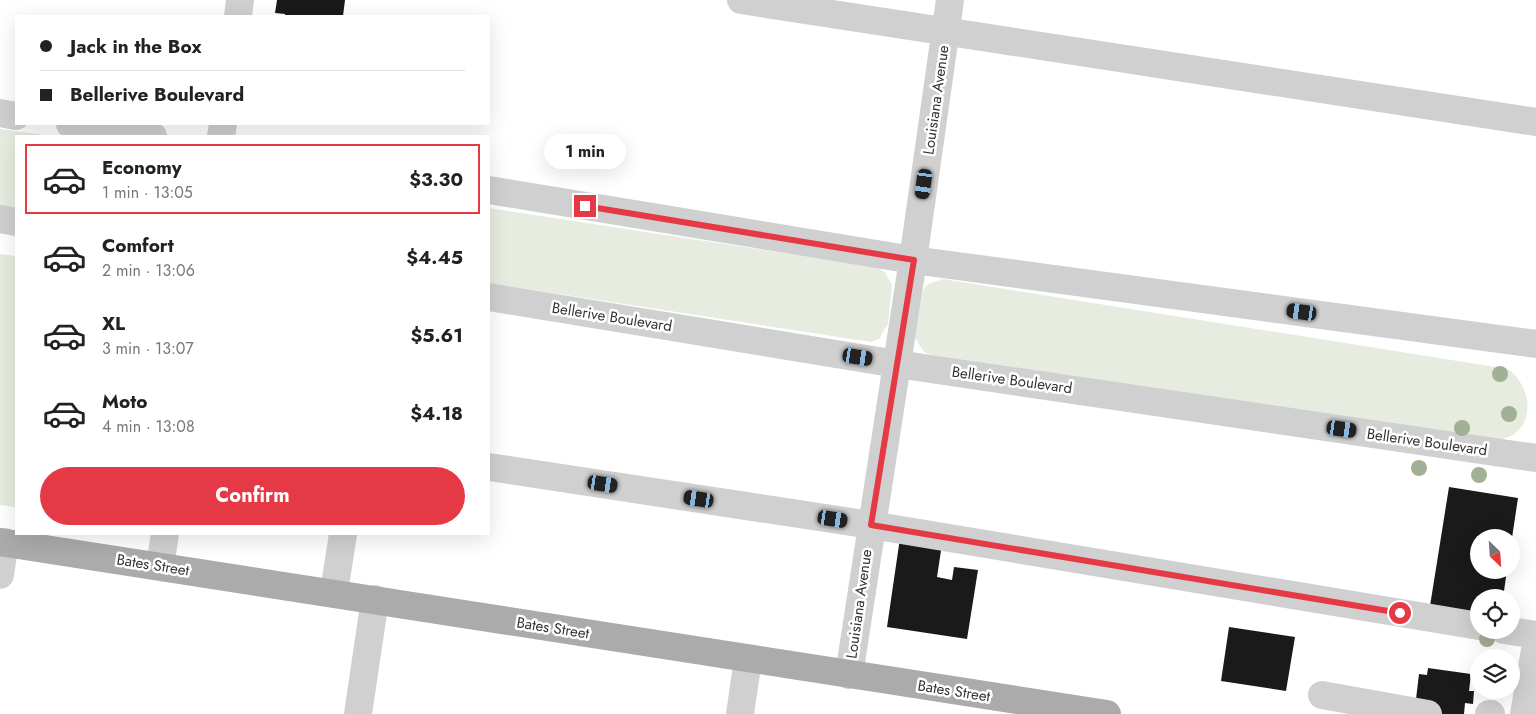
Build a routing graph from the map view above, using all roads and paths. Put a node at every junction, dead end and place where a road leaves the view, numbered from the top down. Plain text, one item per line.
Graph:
1 (240, 0) edge
2 (741, 0) edge
3 (950, 0) edge
4 (238, 15) edge
5 (945, 32) junction
6 (0, 113) edge
7 (15, 116) edge
8 (1536, 122) edge
9 (77, 125) edge
10 (146, 135) edge
11 (490, 190) edge
12 (0, 220) edge
13 (15, 222) edge
14 (914, 260) junction
15 (490, 297) edge
16 (1536, 344) edge
17 (897, 364) junction
18 (1536, 458) edge
19 (490, 467) edge
20 (871, 525) junction
21 (165, 535) edge
22 (342, 535) edge
23 (2, 542) edge
24 (160, 566) junction
25 (0, 575) edge
26 (334, 592) junction
27 (375, 599) junction
28 (1470, 625) edge
29 (1520, 632) edge
30 (1536, 635) edge
31 (1536, 644) edge
32 (748, 659) junction
33 (849, 674) junction
34 (1322, 695) dead end
35 (358, 714) edge
36 (740, 714) edge
37 (1107, 714) edge
38 (1428, 714) edge
39 (1524, 714) edge

1 - 4 street
2 - 5 street
3 - 5 street, Louisiana Avenue
5 - 8 street
5 - 14 street, Louisiana Avenue
6 - 7 street
9 - 10 street
11 - 14 street
12 - 13 street
14 - 16 street
14 - 17 street, Louisiana Avenue
15 - 17 street, Bellerive Boulevard
17 - 18 street, Bellerive Boulevard
17 - 20 street, Louisiana Avenue
19 - 20 street
20 - 28 street
20 - 33 street, Louisiana Avenue
21 - 24 street
22 - 26 street
23 - 24 main road, Bates Street
23 - 25 street
24 - 26 main road, Bates Street
26 - 27 main road, Bates Street
27 - 32 main road, Bates Street
27 - 35 street
29 - 30 street
31 - 39 street
32 - 33 main road, Bates Street
32 - 36 street
33 - 37 main road, Bates Street
34 - 38 street

